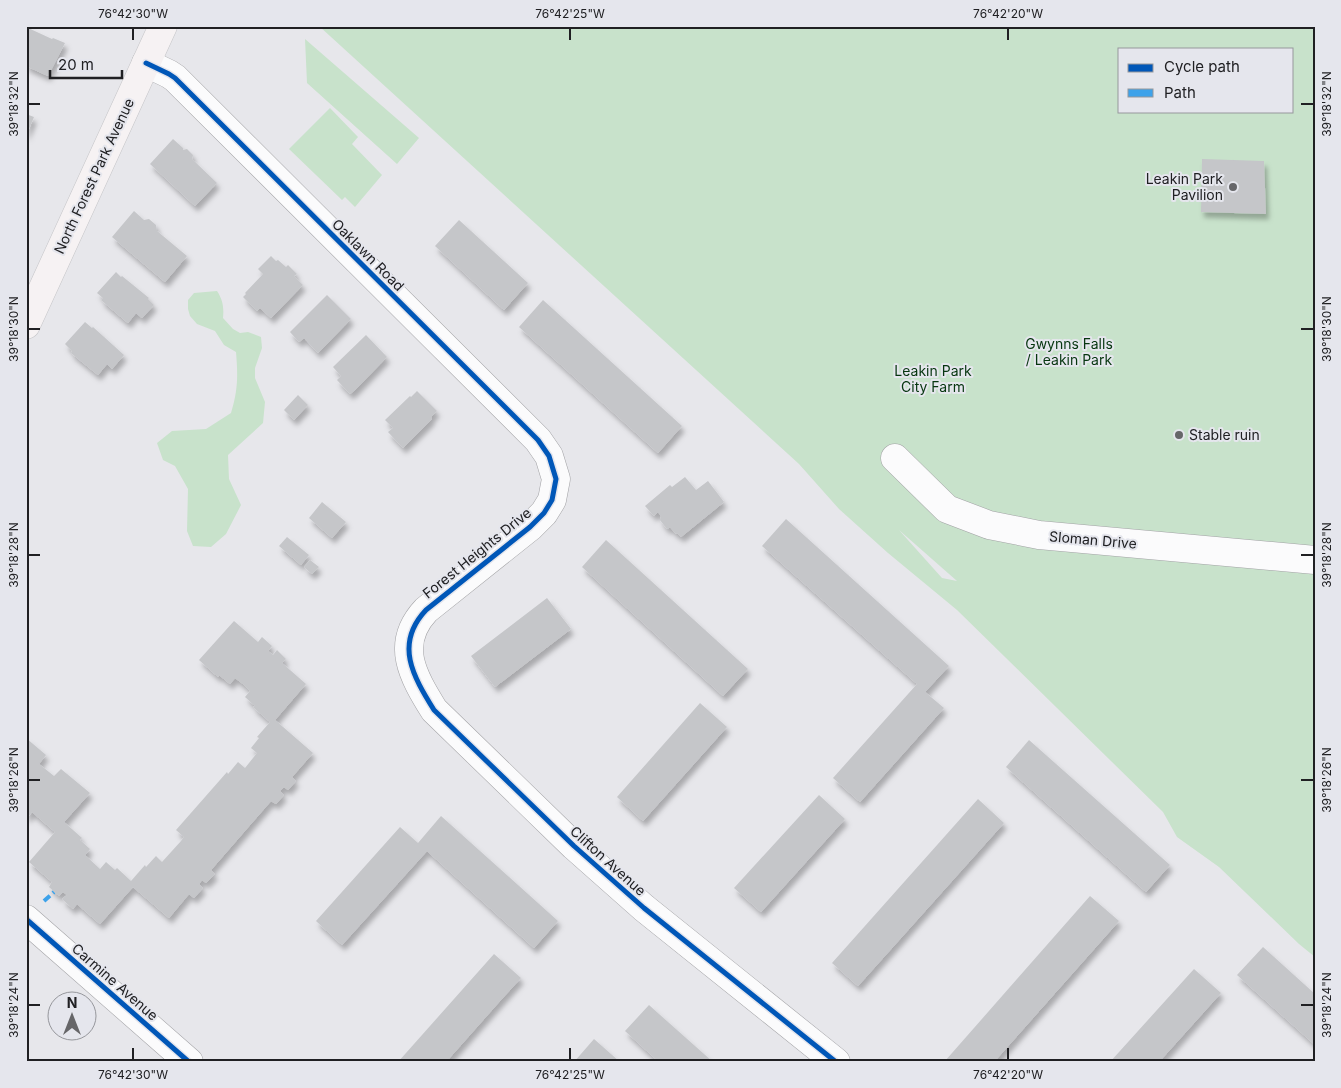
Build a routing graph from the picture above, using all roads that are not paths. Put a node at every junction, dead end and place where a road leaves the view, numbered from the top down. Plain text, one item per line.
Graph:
1 (162, 26) edge
2 (146, 64) junction
3 (32, 294) edge
4 (26, 325) edge
5 (895, 458) dead end
6 (556, 479) joint
7 (1315, 560) edge
8 (408, 642) joint
9 (26, 919) edge
10 (189, 1062) edge
11 (836, 1062) edge

1 - 2 main road, North Forest Park Avenue
2 - 3 main road, North Forest Park Avenue
2 - 6 street, Oaklawn Road
3 - 4 main road, North Forest Park Avenue
5 - 7 street, Sloman Drive
6 - 8 street, Forest Heights Drive
8 - 11 street, Clifton Avenue
9 - 10 street, Carmine Avenue

